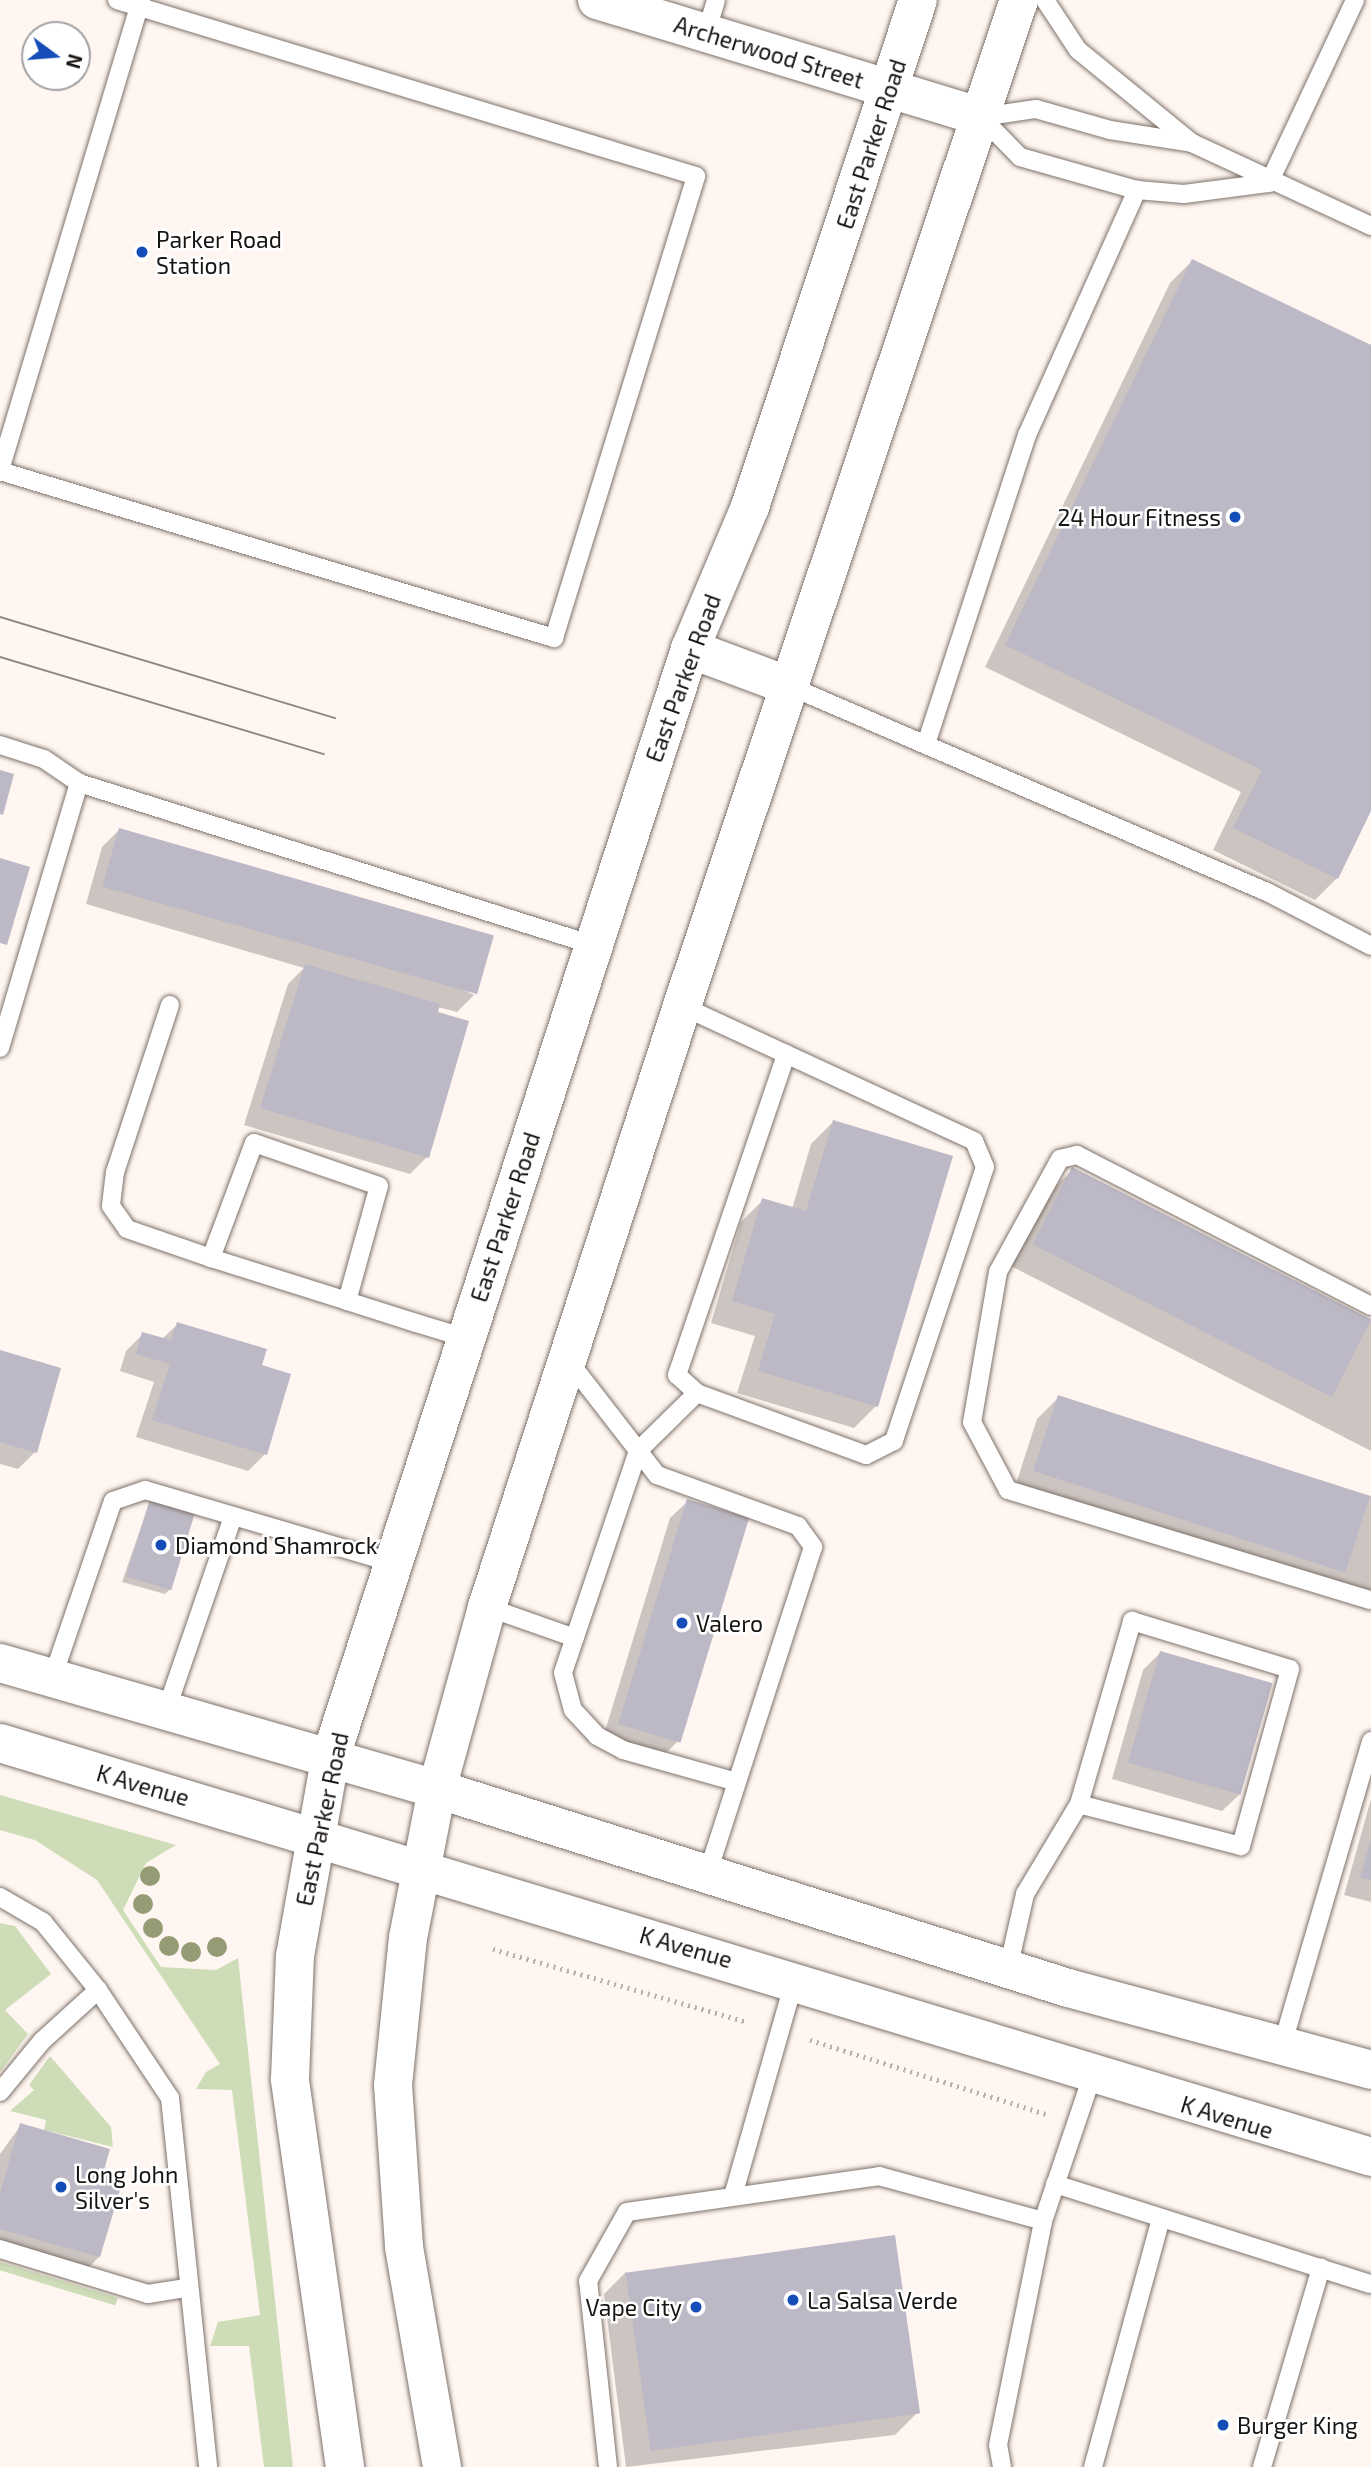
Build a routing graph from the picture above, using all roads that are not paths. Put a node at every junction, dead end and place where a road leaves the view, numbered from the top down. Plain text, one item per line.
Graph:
1 (117, 0) edge
2 (597, 0) edge
3 (918, 0) edge
4 (1019, 0) edge
5 (1045, 0) edge
6 (1355, 0) edge
7 (140, 3) edge
8 (711, 17) edge
9 (889, 89) junction
10 (981, 117) junction
11 (1192, 143) junction
12 (1269, 183) junction
13 (1138, 190) junction
14 (1371, 226) edge
15 (0, 470) edge
16 (691, 649) junction
17 (787, 685) junction
18 (927, 741) junction
19 (0, 745) edge
20 (79, 783) junction
21 (593, 945) junction
22 (1371, 946) edge
23 (170, 1005) dead end
24 (682, 1006) junction
25 (0, 1048) edge
26 (786, 1054) junction
27 (211, 1258) junction
28 (346, 1301) junction
29 (1371, 1306) edge
30 (466, 1338) junction
31 (567, 1359) junction
32 (697, 1393) junction
33 (638, 1451) junction
34 (233, 1517) junction
35 (393, 1563) junction
36 (1371, 1600) edge
37 (487, 1607) junction
38 (575, 1638) junction
39 (0, 1663) edge
40 (52, 1679) junction
41 (166, 1714) junction
42 (1371, 1741) edge
43 (0, 1743) edge
44 (330, 1759) junction
45 (737, 1782) junction
46 (437, 1789) junction
47 (1079, 1804) junction
48 (316, 1836) junction
49 (420, 1868) junction
50 (707, 1876) junction
51 (0, 1897) edge
52 (1008, 1969) junction
53 (795, 1979) junction
54 (98, 1990) junction
55 (1282, 2046) junction
56 (1371, 2070) edge
57 (1092, 2076) junction
58 (0, 2092) edge
59 (1371, 2157) edge
60 (1055, 2184) junction
61 (733, 2196) junction
62 (1161, 2217) junction
63 (1043, 2221) junction
64 (0, 2249) edge
65 (1321, 2268) junction
66 (1371, 2284) edge
67 (185, 2288) junction
68 (208, 2467) edge
69 (345, 2467) edge
70 (442, 2467) edge
71 (608, 2467) edge
72 (1002, 2467) edge
73 (1093, 2467) edge
74 (1262, 2467) edge

1 - 7 lane
2 - 8 main road, Archerwood Street
3 - 9 main road, East Parker Road
4 - 10 main road
5 - 11 lane
6 - 12 lane
7 - 15 lane
7 - 15 lane
8 - 9 main road, Archerwood Street
9 - 10 main road, Archerwood Street
9 - 16 main road, East Parker Road
10 - 11 lane
10 - 13 lane
10 - 17 main road
11 - 12 lane
12 - 13 lane
12 - 14 lane
13 - 18 lane
16 - 17 main road
16 - 21 main road, East Parker Road
17 - 18 lane
17 - 24 main road
18 - 22 lane
19 - 20 lane
20 - 21 lane
20 - 25 lane
21 - 30 main road, East Parker Road
23 - 27 lane
24 - 26 lane
24 - 31 main road
26 - 32 lane
26 - 32 lane
27 - 28 lane
27 - 28 lane
28 - 30 lane
29 - 36 lane
30 - 35 main road, East Parker Road
31 - 33 lane
31 - 37 main road
32 - 33 lane
33 - 38 lane
33 - 45 lane
34 - 35 lane
34 - 40 lane
34 - 41 lane
35 - 44 main road, East Parker Road
37 - 38 lane
37 - 46 main road
38 - 45 lane
39 - 40 main road
40 - 41 main road
41 - 44 main road
42 - 55 lane
43 - 48 main road, K Avenue
44 - 46 main road
44 - 48 main road, East Parker Road
45 - 50 lane
46 - 49 main road
46 - 50 main road
47 - 47 lane
47 - 52 lane
48 - 49 main road, K Avenue
48 - 69 main road, East Parker Road
49 - 53 main road, K Avenue
49 - 70 main road
50 - 52 main road
51 - 54 lane
52 - 55 main road
53 - 57 main road, K Avenue
53 - 61 lane
54 - 58 lane
54 - 67 lane
55 - 56 main road
57 - 59 main road, K Avenue
57 - 60 lane
60 - 62 lane
60 - 63 lane
61 - 63 lane
61 - 71 lane
62 - 65 lane
62 - 73 lane
63 - 72 lane
64 - 67 lane
65 - 66 lane
65 - 74 lane
67 - 68 lane

